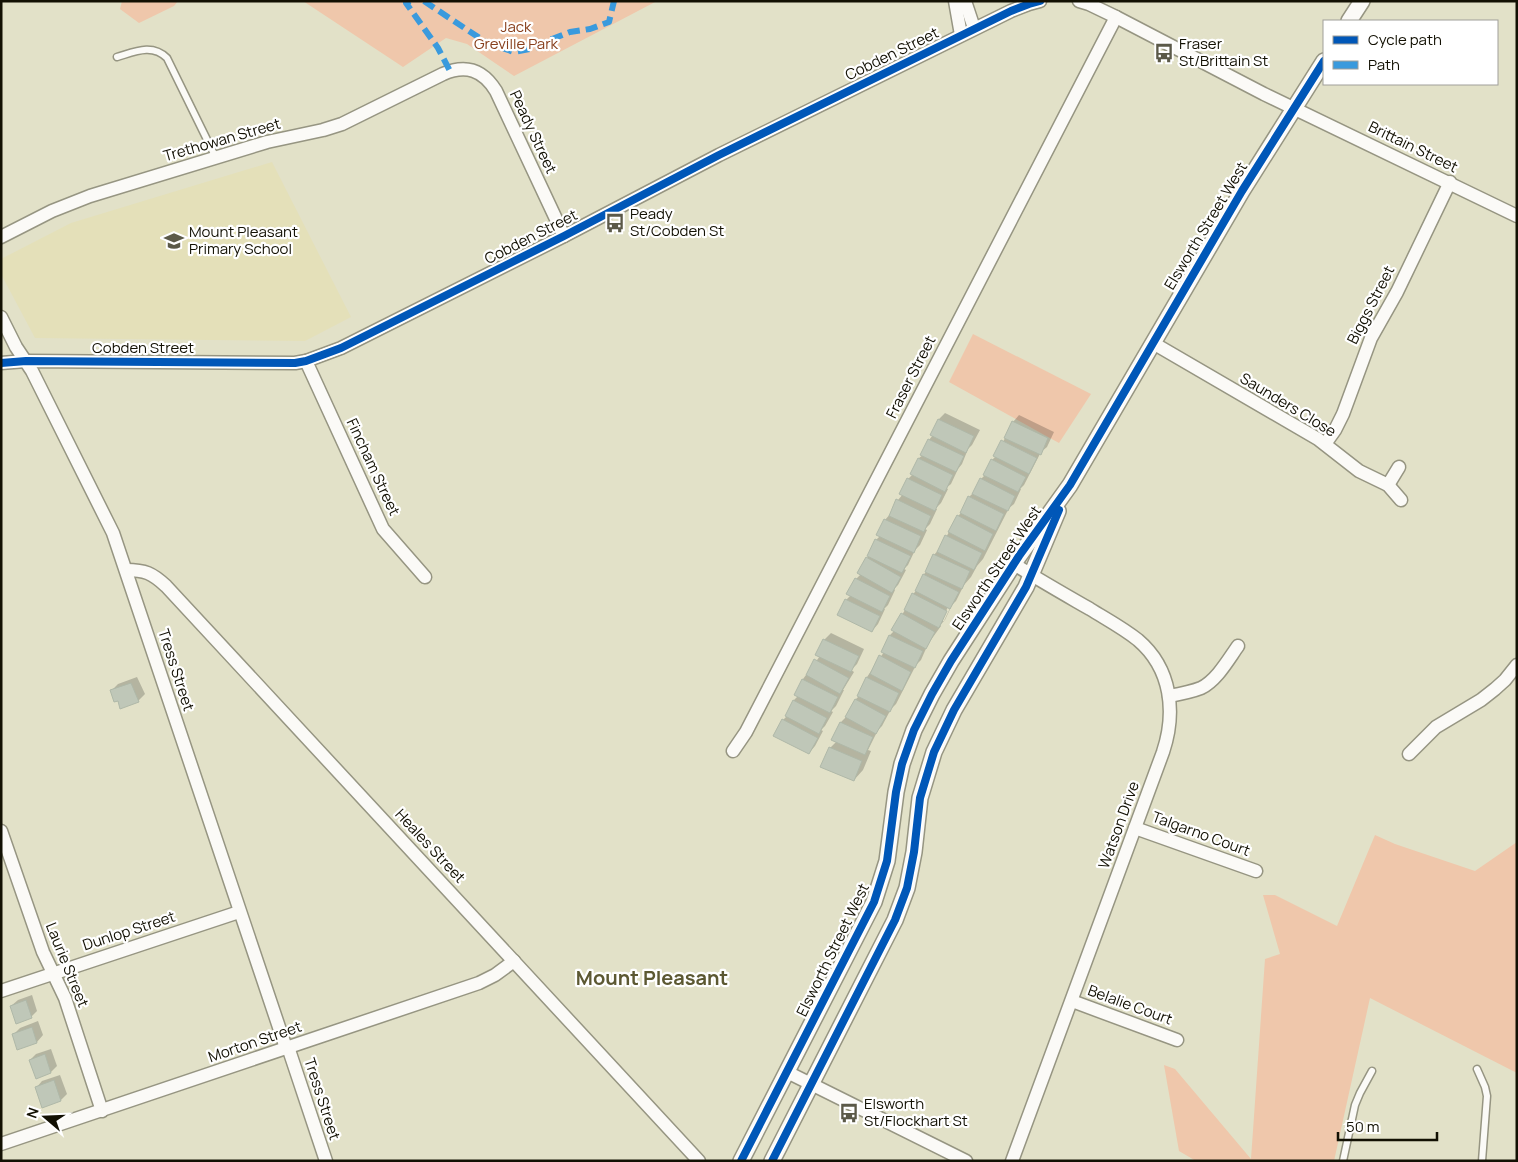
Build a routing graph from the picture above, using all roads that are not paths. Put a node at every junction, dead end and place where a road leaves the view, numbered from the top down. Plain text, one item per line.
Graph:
1 (955, 1) edge
2 (965, 1) edge
3 (1040, 1) edge
4 (1079, 1) edge
5 (1362, 1) edge
6 (1116, 17) junction
7 (1350, 20) edge
8 (974, 28) junction
9 (961, 35) junction
10 (117, 57) dead end
11 (1323, 63) edge
12 (450, 71) joint
13 (1295, 108) junction
14 (216, 158) junction
15 (1450, 182) junction
16 (1517, 216) edge
17 (564, 236) junction
18 (1, 238) edge
19 (1, 317) edge
20 (1153, 343) junction
21 (26, 361) junction
22 (306, 361) junction
23 (1, 363) edge
24 (1325, 444) junction
25 (1399, 468) dead end
26 (1070, 485) junction
27 (1388, 485) junction
28 (1401, 500) dead end
29 (1014, 564) junction
30 (126, 570) junction
31 (1032, 575) junction
32 (425, 577) dead end
33 (1238, 646) dead end
34 (1517, 665) edge
35 (1169, 696) junction
36 (733, 751) dead end
37 (1409, 754) dead end
38 (1135, 828) junction
39 (1, 831) edge
40 (1256, 871) dead end
41 (239, 912) junction
42 (514, 961) junction
43 (54, 974) junction
44 (1, 991) edge
45 (1072, 1001) junction
46 (1177, 1040) dead end
47 (287, 1047) junction
48 (1477, 1068) dead end
49 (1372, 1071) dead end
50 (787, 1072) junction
51 (811, 1085) junction
52 (102, 1111) junction
53 (1, 1144) edge
54 (960, 1159) edge
55 (326, 1161) edge
56 (699, 1161) edge
57 (741, 1161) edge
58 (772, 1161) edge
59 (1012, 1161) edge
60 (1343, 1161) edge
61 (1482, 1161) edge

1 - 9 street
2 - 8 street
3 - 8 street, Cobden Street
4 - 6 street
5 - 7 street
6 - 13 street
6 - 36 street, Fraser Street
8 - 9 street, Cobden Street
9 - 17 street, Cobden Street
10 - 14 lane
11 - 13 street, Elsworth Street West
12 - 14 street, Trethowan Street
12 - 17 street, Peady Street
13 - 15 street, Brittain Street
13 - 20 street, Elsworth Street West
14 - 18 street, Trethowan Street
15 - 16 street, Brittain Street
15 - 24 street, Biggs Street
17 - 22 street, Cobden Street
19 - 21 street, Tress Street
20 - 24 street, Saunders Close
20 - 26 street, Elsworth Street West
21 - 22 street, Cobden Street
21 - 23 street, Cobden Street
21 - 30 street, Tress Street
22 - 32 street, Fincham Street
24 - 27 street, Saunders Close
25 - 27 street
26 - 29 street, Elsworth Street West
26 - 31 street, Elsworth Street West
27 - 28 street, Saunders Close
29 - 31 street, Watson Drive
29 - 50 street, Elsworth Street West
30 - 41 street, Tress Street
30 - 42 street, Heales Street
31 - 35 street, Watson Drive
31 - 51 street, Elsworth Street West
33 - 35 street
34 - 37 street
35 - 38 street, Watson Drive
38 - 40 street, Talgarno Court
38 - 45 street, Watson Drive
39 - 43 street, Laurie Street
41 - 43 street, Dunlop Street
41 - 47 street, Tress Street
42 - 47 street, Morton Street
42 - 56 street, Heales Street
43 - 44 street, Dunlop Street
43 - 52 street, Laurie Street
45 - 46 street, Belalie Court
45 - 59 street, Watson Drive
47 - 52 street, Morton Street
47 - 55 street, Tress Street
48 - 61 lane
49 - 60 lane
50 - 51 street
50 - 57 street, Elsworth Street West
51 - 54 street
51 - 58 street, Elsworth Street West
52 - 53 street, Morton Street

